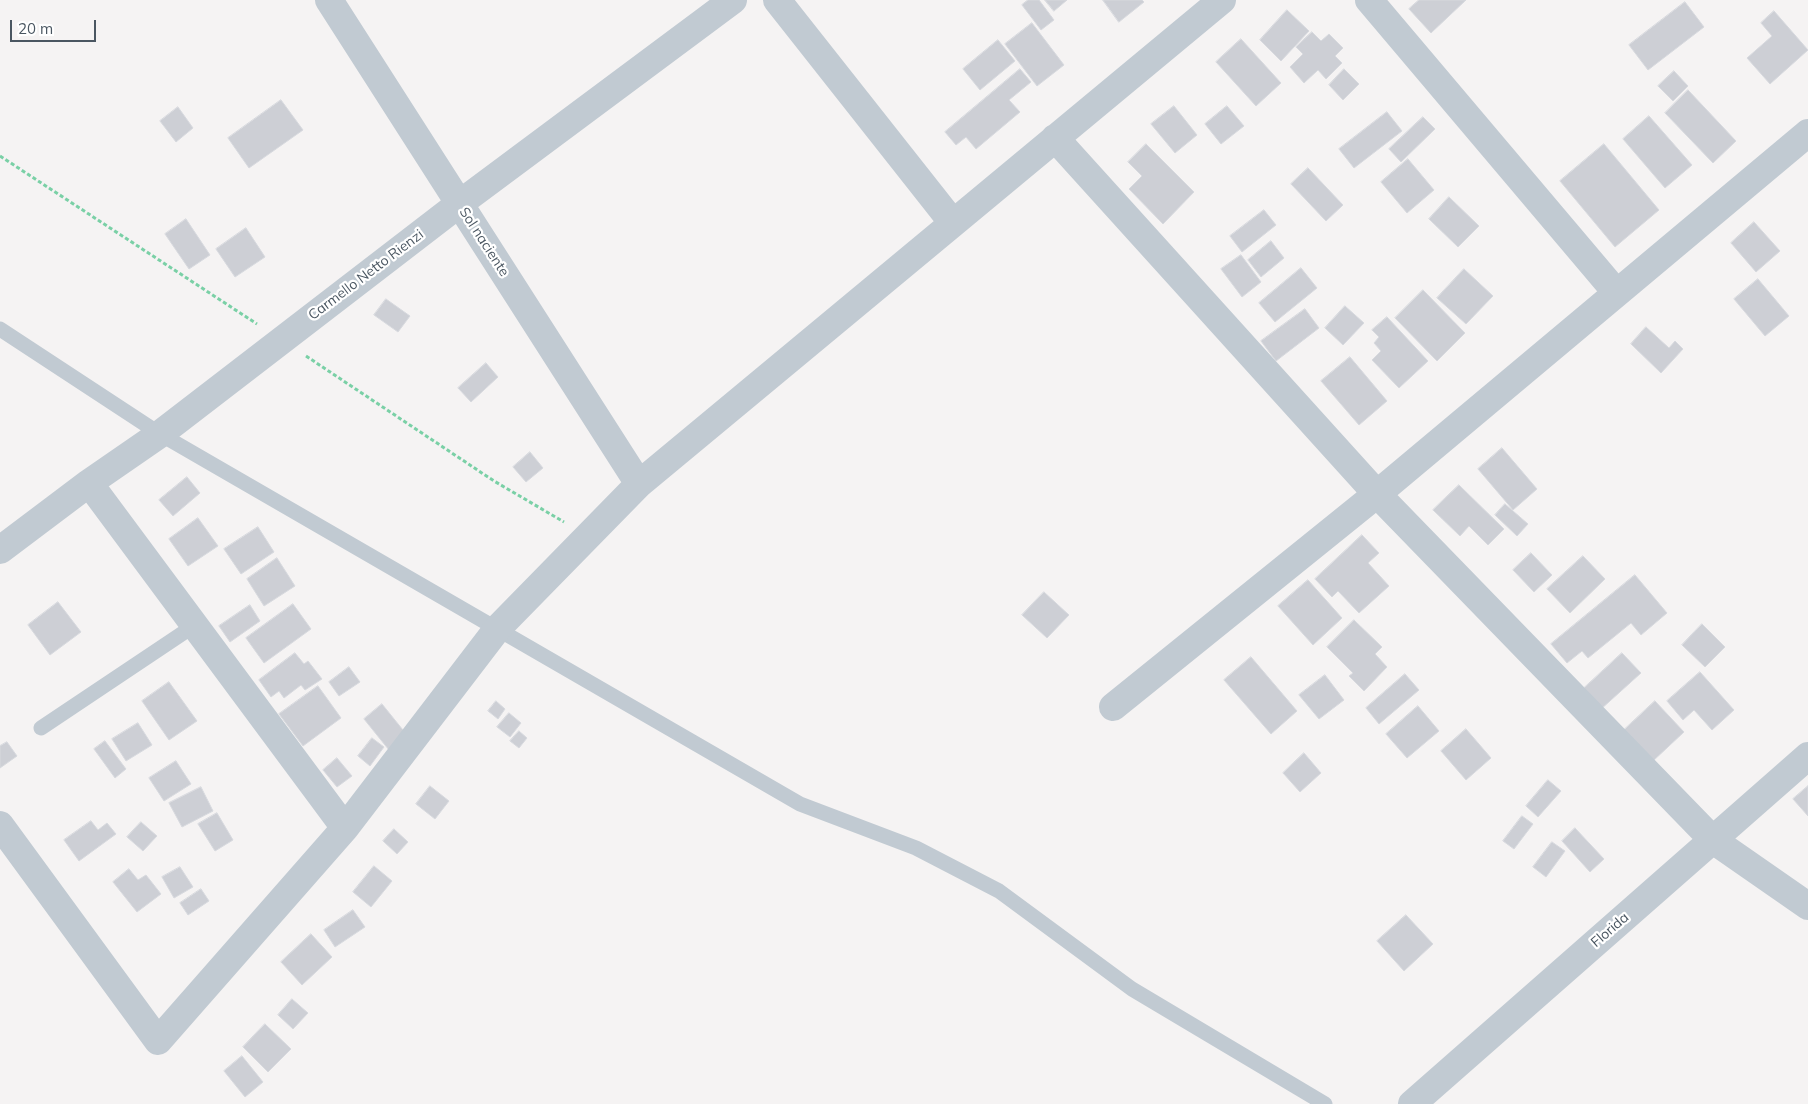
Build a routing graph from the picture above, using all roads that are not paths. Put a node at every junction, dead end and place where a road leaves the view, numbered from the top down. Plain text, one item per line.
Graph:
1 (329, 0) edge
2 (733, 0) edge
3 (777, 0) edge
4 (1222, 0) edge
5 (1369, 0) edge
6 (1808, 133) edge
7 (1055, 138) junction
8 (459, 204) junction
9 (952, 223) junction
10 (1616, 292) junction
11 (0, 329) edge
12 (160, 434) junction
13 (89, 483) junction
14 (638, 484) junction
15 (1377, 494) junction
16 (0, 550) edge
17 (195, 625) junction
18 (498, 628) junction
19 (1113, 707) dead end
20 (41, 728) dead end
21 (1808, 756) edge
22 (0, 825) edge
23 (345, 828) junction
24 (1713, 840) junction
25 (1808, 906) edge
26 (1325, 1104) edge
27 (1412, 1104) edge

1 - 8 street, Sol naciente
2 - 8 street, Carmello Netto Rienzi
3 - 9 street
4 - 7 street
5 - 10 street
6 - 10 street
7 - 9 street
7 - 15 street
8 - 12 street, Carmello Netto Rienzi
8 - 14 street, Sol naciente
9 - 14 street
10 - 15 street
11 - 12 lane
12 - 13 street, Carmello Netto Rienzi
12 - 18 lane
13 - 16 street, Carmello Netto Rienzi
13 - 17 street
14 - 18 street
15 - 19 street
15 - 24 street
17 - 20 lane
17 - 23 street
18 - 23 street
18 - 26 lane
21 - 24 street, Florida
22 - 23 street
24 - 25 street
24 - 27 street, Florida

